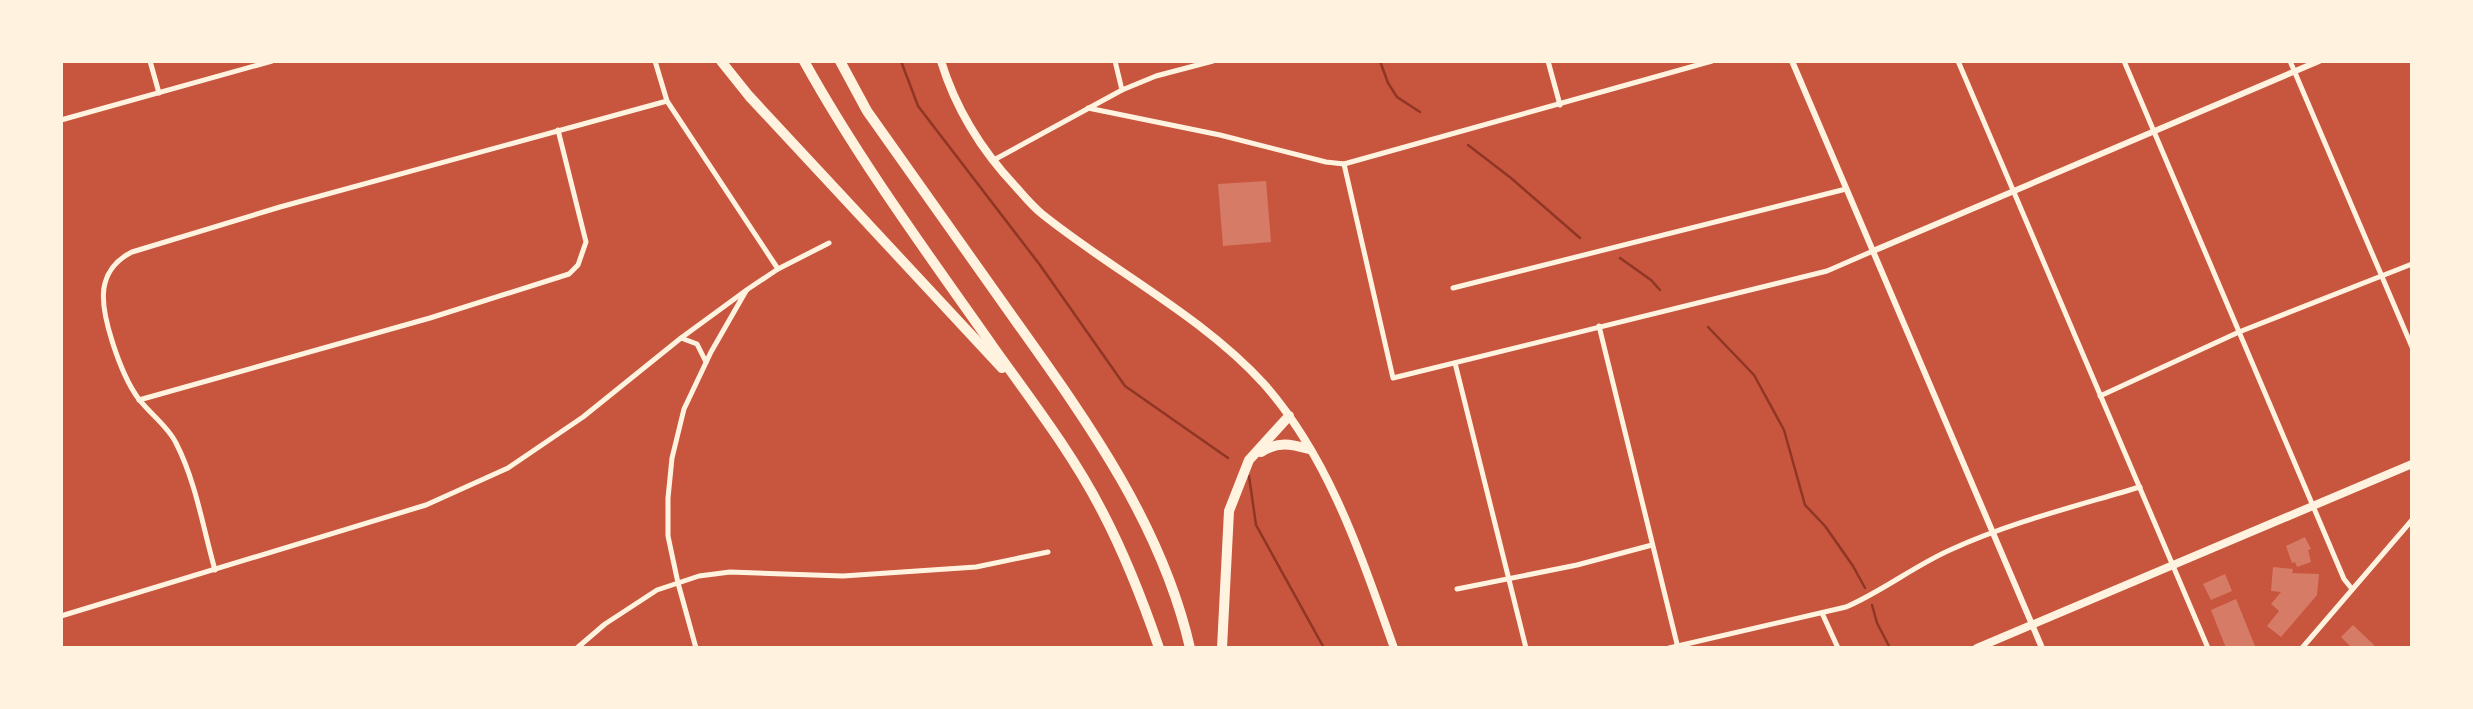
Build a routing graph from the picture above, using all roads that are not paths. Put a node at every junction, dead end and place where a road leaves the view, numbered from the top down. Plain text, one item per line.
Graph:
1 (150, 61) edge
2 (272, 61) edge
3 (655, 61) edge
4 (721, 61) edge
5 (804, 61) edge
6 (839, 61) edge
7 (942, 61) edge
8 (1115, 61) edge
9 (1213, 61) edge
10 (1548, 61) edge
11 (1712, 61) edge
12 (1792, 61) edge
13 (1958, 61) edge
14 (2124, 61) edge
15 (2290, 61) edge
16 (2319, 61) edge
17 (2294, 72) junction
18 (1122, 90) junction
19 (159, 93) junction
20 (667, 101) junction
21 (1560, 105) junction
22 (1087, 108) junction
23 (61, 120) edge
24 (558, 130) junction
25 (2153, 131) junction
26 (992, 162) junction
27 (1344, 164) junction
28 (1846, 190) junction
29 (2014, 191) junction
30 (829, 243) dead end
31 (1873, 251) junction
32 (2412, 264) edge
33 (778, 270) junction
34 (2381, 277) junction
35 (1453, 288) dead end
36 (748, 289) junction
37 (1600, 326) junction
38 (2239, 332) junction
39 (681, 338) junction
40 (2412, 347) edge
41 (706, 362) junction
42 (1455, 363) junction
43 (2100, 396) junction
44 (1030, 397) junction
45 (139, 400) junction
46 (1289, 416) junction
47 (1309, 449) junction
48 (1249, 460) junction
49 (2412, 464) edge
50 (2140, 487) junction
51 (2313, 507) junction
52 (2412, 520) edge
53 (1993, 532) junction
54 (1652, 545) junction
55 (1048, 552) dead end
56 (2172, 566) junction
57 (215, 570) junction
58 (1508, 578) junction
59 (678, 583) junction
60 (1457, 589) dead end
61 (2352, 589) junction
62 (1822, 613) junction
63 (61, 616) edge
64 (2032, 624) junction
65 (1678, 647) edge
66 (577, 648) edge
67 (696, 648) edge
68 (1159, 648) edge
69 (1190, 648) edge
70 (1222, 648) edge
71 (1394, 648) edge
72 (1526, 648) edge
73 (1669, 648) edge
74 (1838, 648) edge
75 (1977, 648) edge
76 (2042, 648) edge
77 (2208, 648) edge
78 (2302, 648) edge

1 - 19 street
2 - 19 street
3 - 20 street
4 - 44 highway
5 - 44 highway
6 - 69 highway
7 - 26 main road
8 - 18 street
9 - 18 street
10 - 21 street
11 - 21 street
12 - 28 street
13 - 29 street
14 - 25 street
15 - 17 street
16 - 17 street
17 - 25 street
17 - 34 street
18 - 22 street
19 - 23 street
20 - 24 street
20 - 33 street
21 - 27 street
22 - 26 street
22 - 27 street
24 - 45 street
24 - 45 street
25 - 29 street
25 - 38 street
26 - 46 main road
27 - 42 street
28 - 31 street
28 - 35 street
29 - 31 street
29 - 43 street
30 - 33 street
31 - 37 street
31 - 53 street
32 - 34 street
33 - 36 street
34 - 38 street
34 - 40 street
36 - 39 street
36 - 41 street
37 - 42 street
37 - 54 street
38 - 43 street
38 - 51 street
39 - 41 street
39 - 57 street
41 - 59 street
42 - 58 street
43 - 50 street
44 - 68 highway
45 - 57 street
46 - 47 main road
46 - 48 highway
47 - 48 highway
47 - 71 main road
48 - 70 highway
49 - 51 main road
50 - 53 street
50 - 56 street
51 - 56 main road
51 - 61 street
52 - 61 street
53 - 62 street
53 - 64 street
54 - 58 street
54 - 65 street
55 - 59 street
56 - 64 main road
56 - 77 street
57 - 63 street
58 - 60 street
58 - 72 street
59 - 66 street
59 - 67 street
61 - 78 street
62 - 65 street
62 - 74 street
64 - 75 main road
64 - 76 street
65 - 73 street

